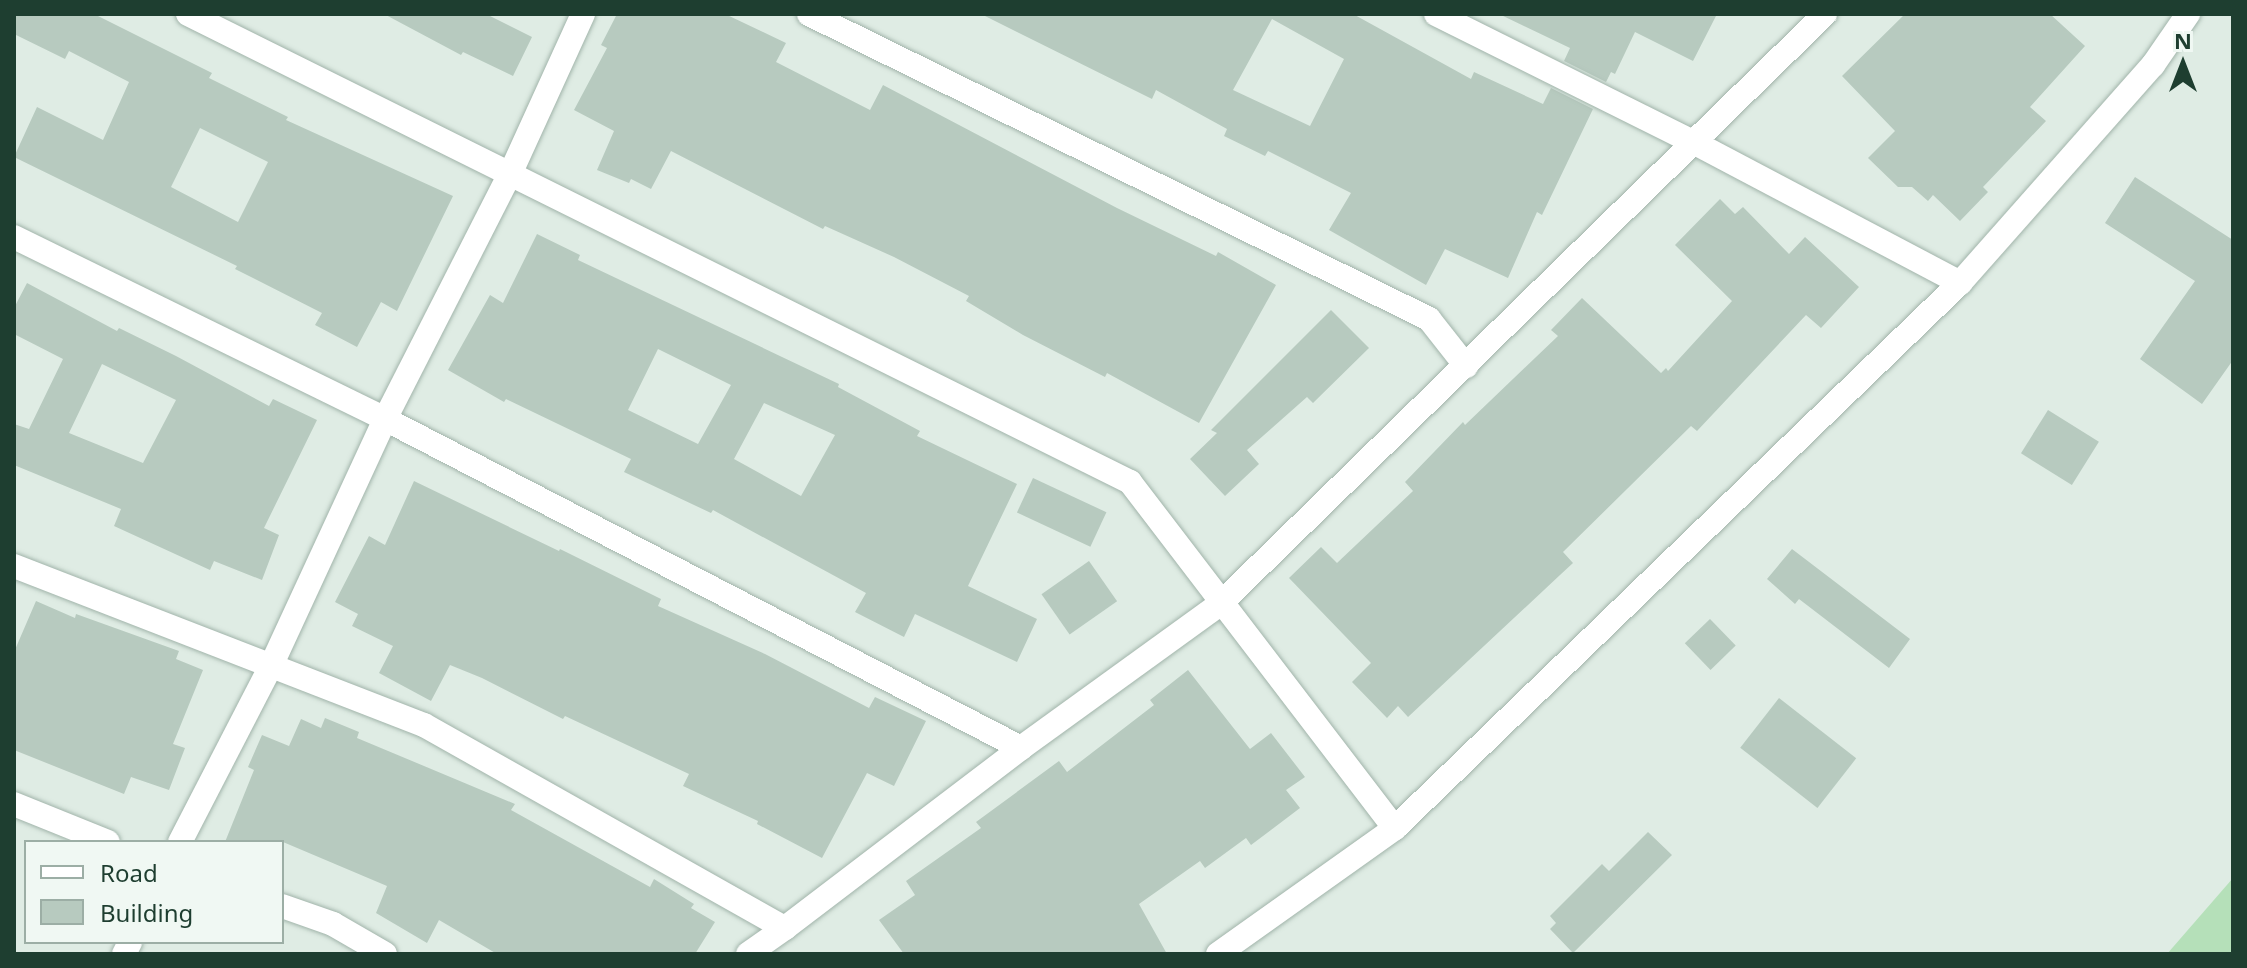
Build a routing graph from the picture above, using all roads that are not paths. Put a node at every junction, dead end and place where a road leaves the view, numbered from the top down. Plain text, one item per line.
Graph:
1 (188, 14) edge
2 (583, 14) edge
3 (809, 14) edge
4 (1436, 14) edge
5 (1825, 14) edge
6 (2188, 14) edge
7 (1695, 143) junction
8 (511, 172) junction
9 (14, 237) edge
10 (1960, 283) junction
11 (1466, 366) junction
12 (385, 419) junction
13 (14, 566) edge
14 (1220, 604) junction
15 (271, 666) junction
16 (1021, 748) junction
17 (14, 804) edge
18 (1395, 828) junction
19 (103, 840) edge
20 (181, 840) edge
21 (284, 907) edge
22 (785, 928) junction
23 (385, 954) edge
24 (748, 954) edge
25 (1218, 954) edge

1 - 8 street
2 - 8 street
3 - 11 street
4 - 7 street
5 - 7 street
6 - 10 street
7 - 10 street
7 - 11 street
8 - 12 street
8 - 14 street
9 - 12 street
10 - 18 street
11 - 14 street
12 - 15 street
12 - 16 street
13 - 15 street
14 - 16 street
14 - 18 street
15 - 20 street
15 - 22 street
16 - 22 street
17 - 19 street
18 - 25 street
21 - 23 street
22 - 24 street

